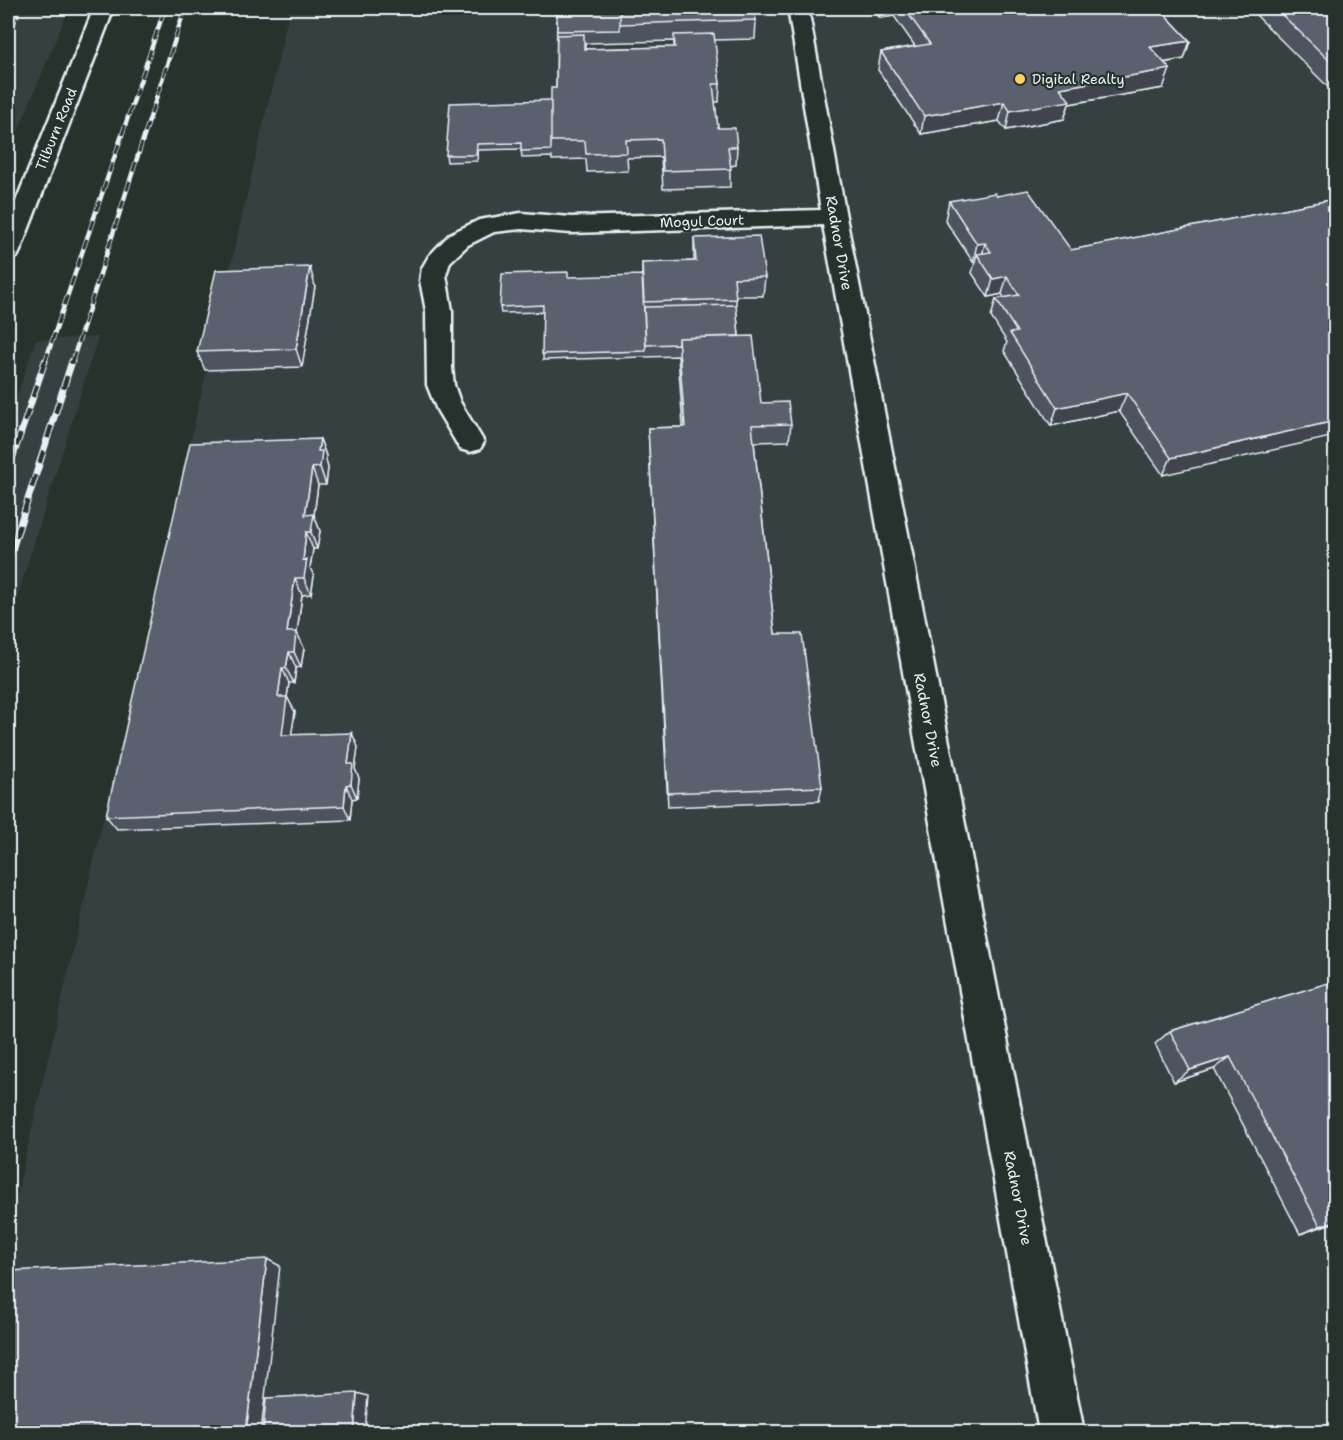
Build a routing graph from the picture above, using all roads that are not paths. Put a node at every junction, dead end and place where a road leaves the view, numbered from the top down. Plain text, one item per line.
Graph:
1 (104, 8) edge
2 (798, 8) edge
3 (834, 217) junction
4 (8, 251) edge
5 (470, 442) dead end
6 (1062, 1432) edge

1 - 4 street, Tilburn Road
2 - 3 street, Radnor Drive
3 - 5 street, Mogul Court
3 - 6 street, Radnor Drive

